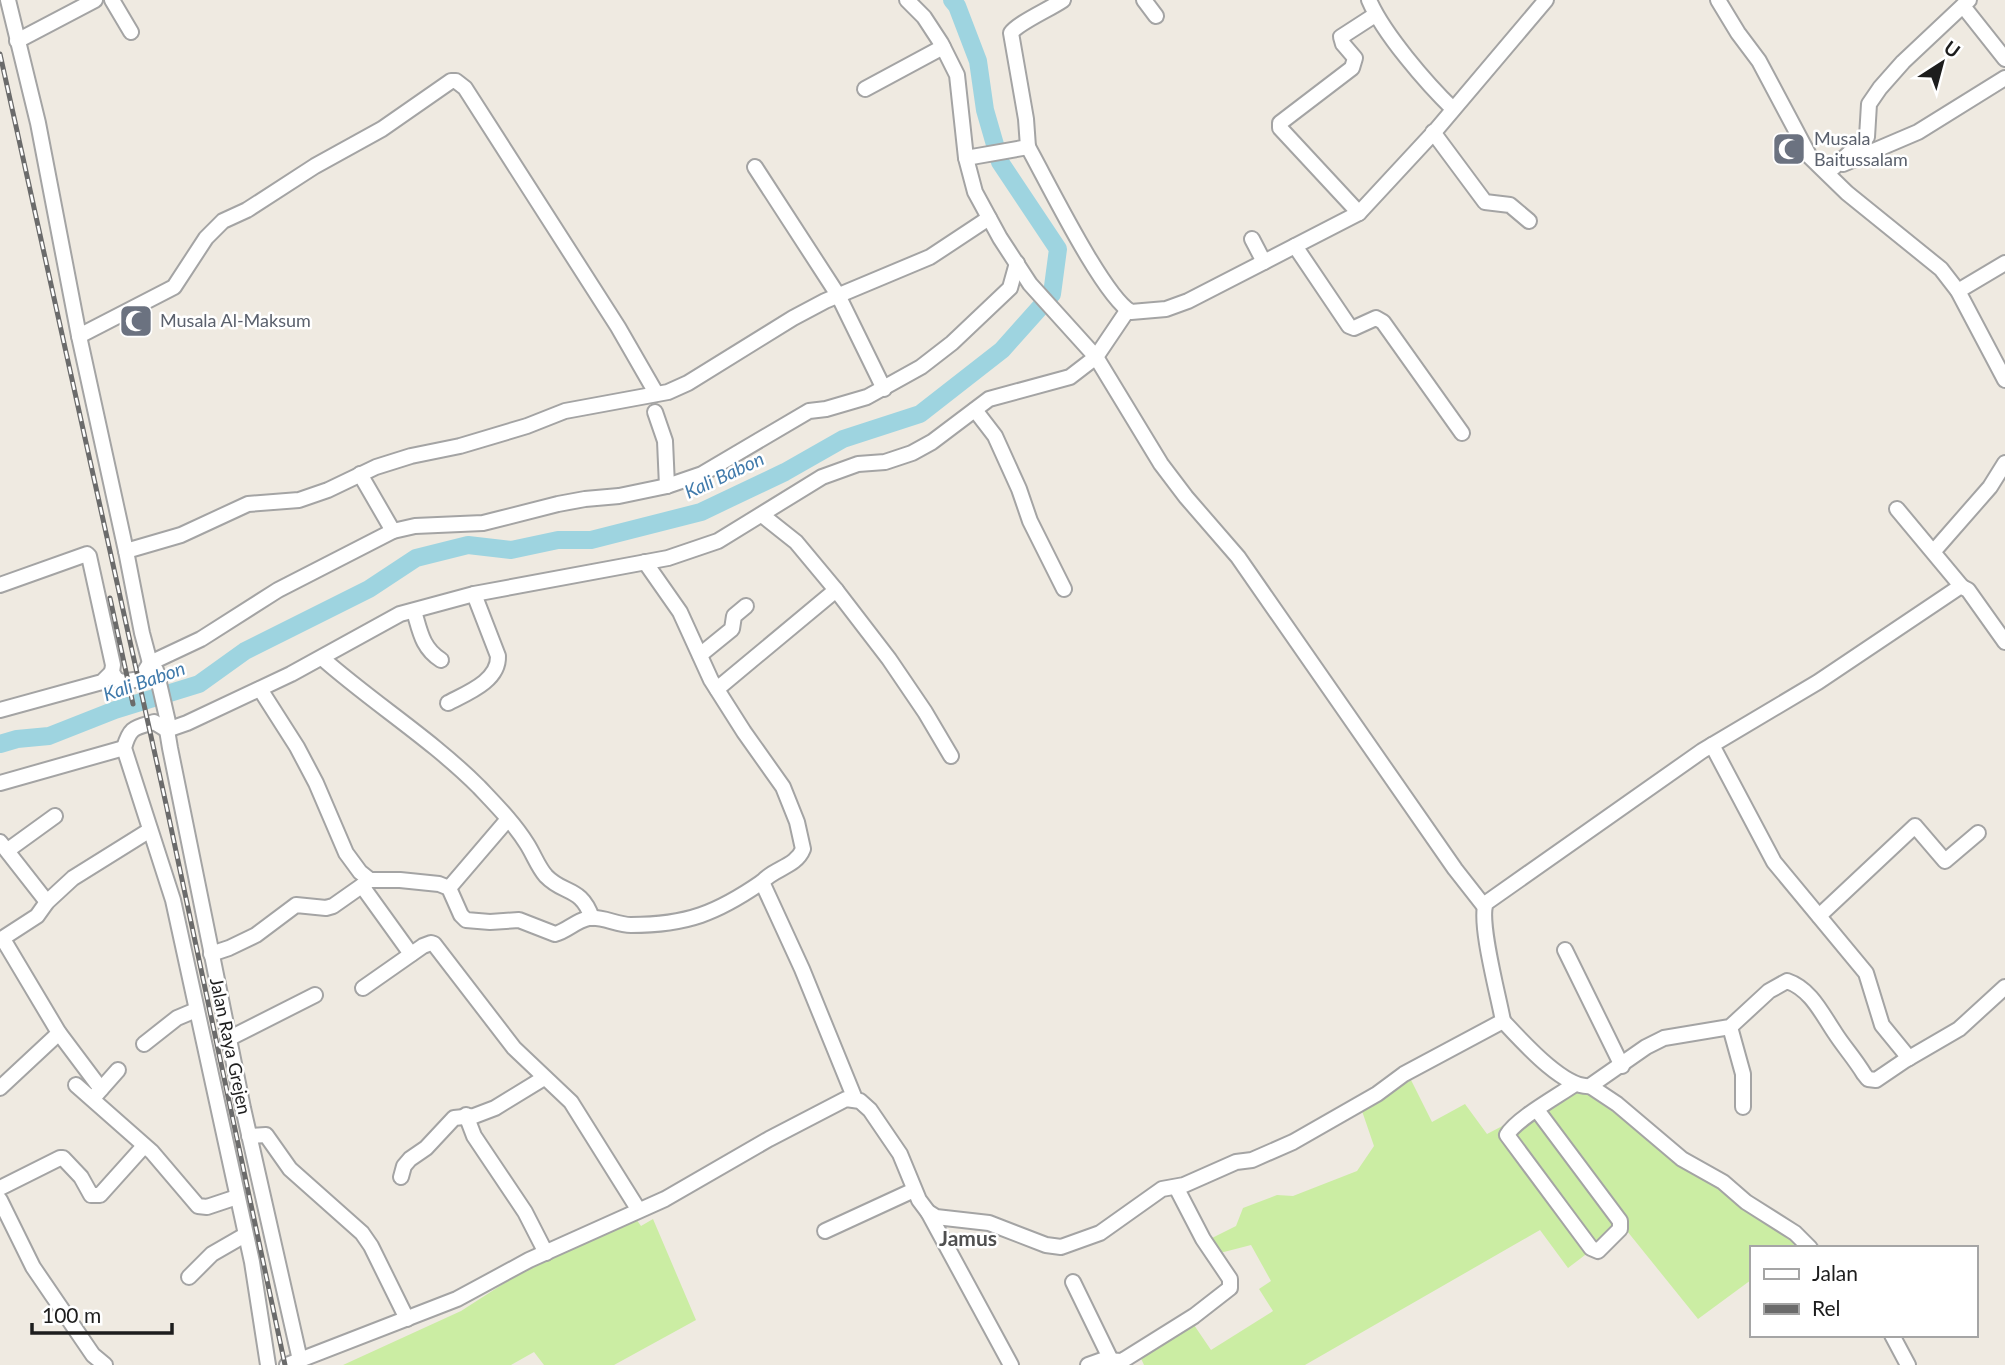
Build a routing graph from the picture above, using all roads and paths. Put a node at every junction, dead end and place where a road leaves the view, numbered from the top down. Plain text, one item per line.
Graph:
1 (8, 0) edge
2 (95, 0) edge
3 (112, 0) edge
4 (907, 0) edge
5 (1063, 0) edge
6 (1144, 0) edge
7 (1369, 0) edge
8 (1546, 0) edge
9 (1718, 0) edge
10 (1966, 3) edge
11 (1375, 15) junction
12 (1156, 16) dead end
13 (131, 32) dead end
14 (17, 41) junction
15 (943, 47) junction
16 (2005, 60) edge
17 (2005, 78) edge
18 (865, 89) dead end
19 (1453, 109) junction
20 (1433, 132) junction
21 (1025, 148) junction
22 (971, 158) junction
23 (755, 167) dead end
24 (1829, 169) junction
25 (1359, 213) junction
26 (989, 218) junction
27 (1529, 221) dead end
28 (1252, 239) dead end
29 (1295, 246) junction
30 (1264, 262) junction
31 (1017, 263) junction
32 (2005, 263) edge
33 (1958, 291) junction
34 (838, 295) junction
35 (1127, 311) junction
36 (79, 336) junction
37 (1096, 357) junction
38 (2005, 380) edge
39 (884, 389) junction
40 (656, 393) junction
41 (975, 410) junction
42 (655, 412) dead end
43 (1462, 433) dead end
44 (2005, 463) edge
45 (359, 474) junction
46 (667, 486) junction
47 (1897, 509) dead end
48 (762, 515) junction
49 (393, 531) junction
50 (126, 551) junction
51 (1934, 551) junction
52 (645, 562) junction
53 (0, 585) edge
54 (1962, 587) junction
55 (1064, 589) dead end
56 (836, 590) junction
57 (474, 594) junction
58 (746, 606) dead end
59 (414, 611) junction
60 (2005, 642) edge
61 (700, 655) junction
62 (322, 659) junction
63 (441, 660) dead end
64 (153, 666) junction
65 (112, 672) junction
66 (260, 689) junction
67 (717, 689) junction
68 (448, 703) dead end
69 (0, 710) edge
70 (167, 726) junction
71 (1712, 745) junction
72 (124, 748) junction
73 (951, 756) dead end
74 (0, 783) edge
75 (55, 816) dead end
76 (508, 819) junction
77 (149, 830) junction
78 (1978, 834) dead end
79 (4, 846) edge
80 (762, 882) junction
81 (366, 883) junction
82 (449, 888) junction
83 (47, 902) junction
84 (1483, 906) junction
85 (1819, 916) junction
86 (592, 918) junction
87 (1, 939) edge
88 (1565, 950) dead end
89 (211, 954) junction
90 (411, 954) junction
91 (2005, 987) edge
92 (363, 988) dead end
93 (315, 995) dead end
94 (196, 1010) junction
95 (1503, 1021) junction
96 (1730, 1027) junction
97 (60, 1033) junction
98 (228, 1039) junction
99 (144, 1044) dead end
100 (1909, 1058) junction
101 (1622, 1066) junction
102 (118, 1070) dead end
103 (544, 1078) junction
104 (1575, 1084) junction
105 (76, 1085) dead end
106 (1591, 1086) junction
107 (0, 1088) edge
108 (97, 1094) junction
109 (855, 1099) junction
110 (1743, 1107) dead end
111 (1537, 1110) junction
112 (466, 1115) junction
113 (249, 1136) junction
114 (144, 1146) junction
115 (401, 1177) dead end
116 (1176, 1187) junction
117 (0, 1188) edge
118 (914, 1190) junction
119 (237, 1197) junction
120 (0, 1200) edge
121 (638, 1209) junction
122 (928, 1212) junction
123 (825, 1231) dead end
124 (245, 1235) junction
125 (1808, 1246) edge
126 (546, 1252) junction
127 (189, 1277) dead end
128 (1073, 1282) dead end
129 (407, 1319) junction
130 (1893, 1337) edge
131 (1111, 1360) junction
132 (293, 1362) edge
133 (105, 1365) edge
134 (268, 1365) edge
135 (1011, 1365) edge
136 (1088, 1365) edge
137 (1908, 1365) edge

1 - 14 street, Jalan Raya Grejen
2 - 14 street
3 - 13 street
4 - 15 street
5 - 21 street
6 - 12 street
7 - 11 street
8 - 19 street
9 - 24 street
10 - 16 street
10 - 24 street
11 - 19 street
11 - 25 street
14 - 36 street, Jalan Raya Grejen
15 - 18 street
15 - 22 street
17 - 24 street
19 - 20 street
20 - 25 street
20 - 27 street
21 - 22 street
21 - 35 street
22 - 26 street
23 - 34 street
24 - 33 street
25 - 29 street
26 - 31 street
26 - 34 street
28 - 30 street
29 - 30 street
29 - 43 street
30 - 35 street
31 - 37 street
31 - 39 street
32 - 33 street
33 - 38 street
34 - 39 street
34 - 40 street
35 - 37 street
36 - 40 street
36 - 50 street, Jalan Raya Grejen
37 - 41 street
37 - 84 street
39 - 46 street
40 - 45 street
41 - 48 street
41 - 55 street
42 - 46 street
44 - 51 street
45 - 49 street
45 - 50 street
46 - 49 street
47 - 51 street
48 - 52 street
48 - 56 street
49 - 64 street
50 - 64 street, Jalan Raya Grejen
51 - 54 street
52 - 57 street
52 - 61 street
53 - 65 street
54 - 60 street
54 - 71 street
56 - 67 street
56 - 73 street
57 - 59 street
57 - 68 street
58 - 61 street
59 - 62 street
59 - 63 street
61 - 67 street
62 - 66 street
62 - 76 street
64 - 65 street
64 - 70 street, Jalan Raya Grejen
65 - 69 street
66 - 70 street
66 - 81 street
67 - 80 street
70 - 72 street
70 - 89 street, Jalan Raya Grejen
71 - 84 street
71 - 85 street
72 - 74 street
72 - 77 street
75 - 79 street
76 - 82 street
76 - 86 street
77 - 83 street
77 - 94 street
78 - 85 street
79 - 83 street
80 - 86 street
80 - 109 street
81 - 82 street
81 - 89 street
81 - 90 street
82 - 86 street
83 - 87 street
84 - 95 street
85 - 100 street
87 - 97 street
88 - 101 street
89 - 98 street, Jalan Raya Grejen
90 - 92 street
90 - 103 street
91 - 100 street
93 - 98 street
94 - 99 street
94 - 119 street
95 - 104 street
95 - 116 street
96 - 100 street
96 - 101 street
96 - 110 street
97 - 107 street
97 - 108 street
98 - 113 street, Jalan Raya Grejen
101 - 106 street
102 - 108 street
103 - 112 street
103 - 121 street
104 - 106 street
104 - 111 street
105 - 108 street
106 - 125 street
108 - 114 street
109 - 118 street
109 - 121 street
111 - 111 street
112 - 115 street
112 - 126 street
113 - 129 street
113 - 132 street, Jalan Raya Grejen
114 - 117 street
114 - 119 street
116 - 122 street
116 - 131 street
118 - 122 street
118 - 123 street
119 - 124 street
120 - 133 street
121 - 126 street
122 - 135 street
124 - 127 street
124 - 134 street
126 - 129 street
128 - 131 street
129 - 132 street
130 - 137 street
131 - 136 street

